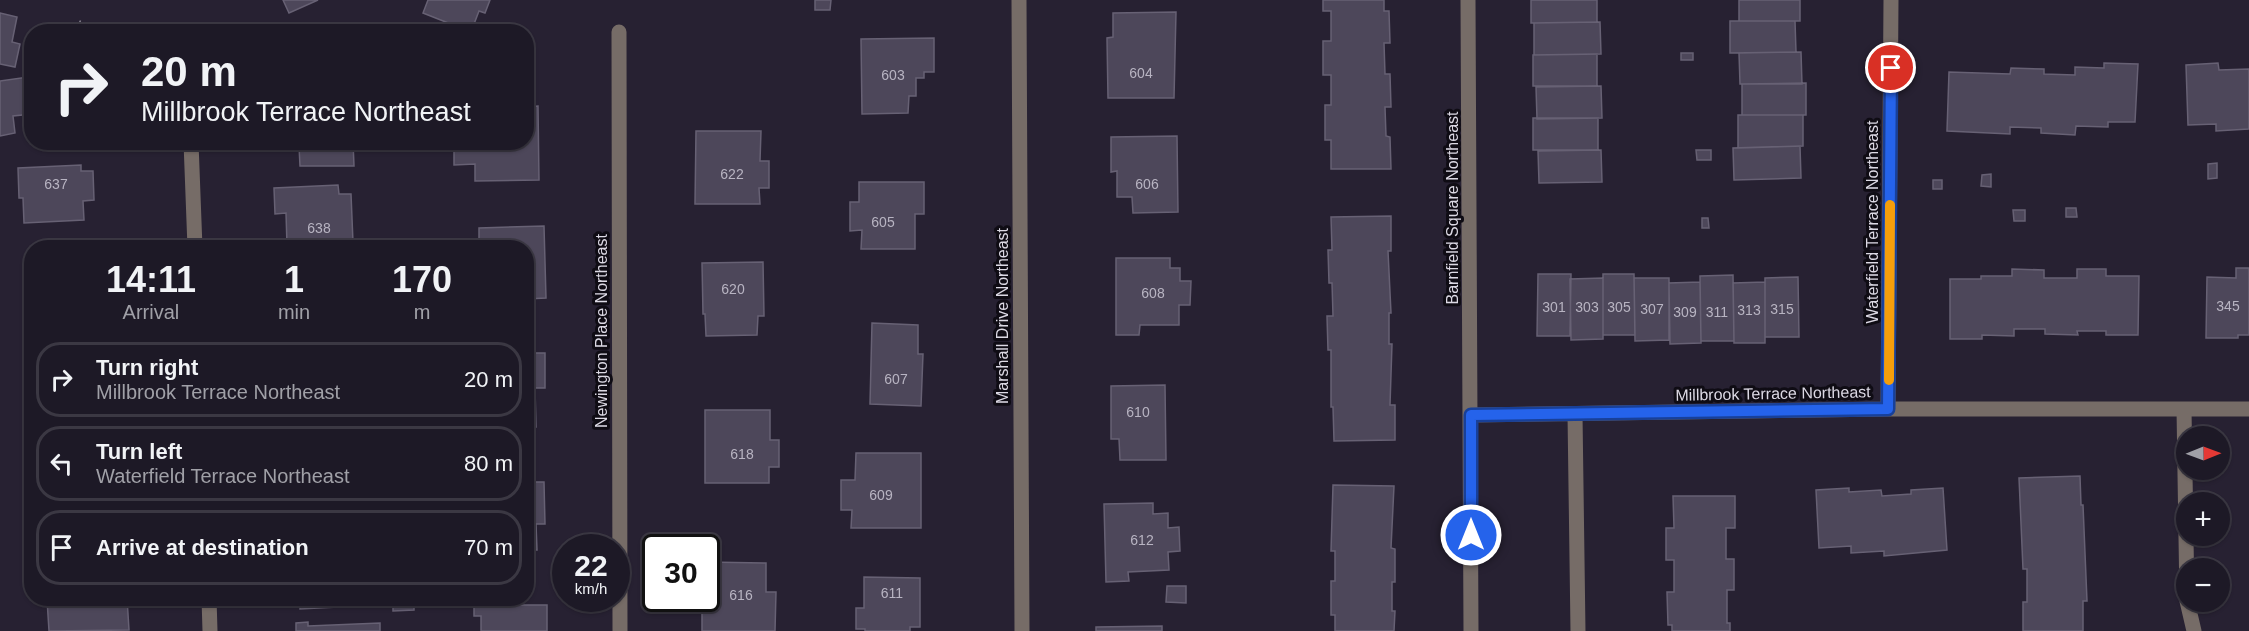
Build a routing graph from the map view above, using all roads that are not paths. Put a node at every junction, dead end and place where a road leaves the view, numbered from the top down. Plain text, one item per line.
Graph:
1 (1019, 0) edge
2 (1468, 0) edge
3 (1891, 0) edge
4 (619, 32) dead end
5 (191, 150) edge
6 (195, 240) edge
7 (1888, 409) junction
8 (2184, 409) junction
9 (2249, 409) edge
10 (1575, 414) junction
11 (1471, 415) junction
12 (209, 606) edge
13 (210, 631) edge
14 (620, 631) edge
15 (1022, 631) edge
16 (1471, 631) edge
17 (1578, 631) edge
18 (2194, 631) edge

1 - 15 street, Marshall Drive Northeast
2 - 11 street, Barnfield Square Northeast
3 - 7 street, Waterfield Terrace Northeast
4 - 14 street, Newington Place Northeast
5 - 6 street
7 - 8 street, Millbrook Terrace Northeast
7 - 10 street, Millbrook Terrace Northeast
8 - 9 street, Millbrook Terrace Northeast
8 - 18 street
10 - 11 street, Millbrook Terrace Northeast
10 - 17 street
11 - 16 street, Barnfield Square Northeast
12 - 13 street

